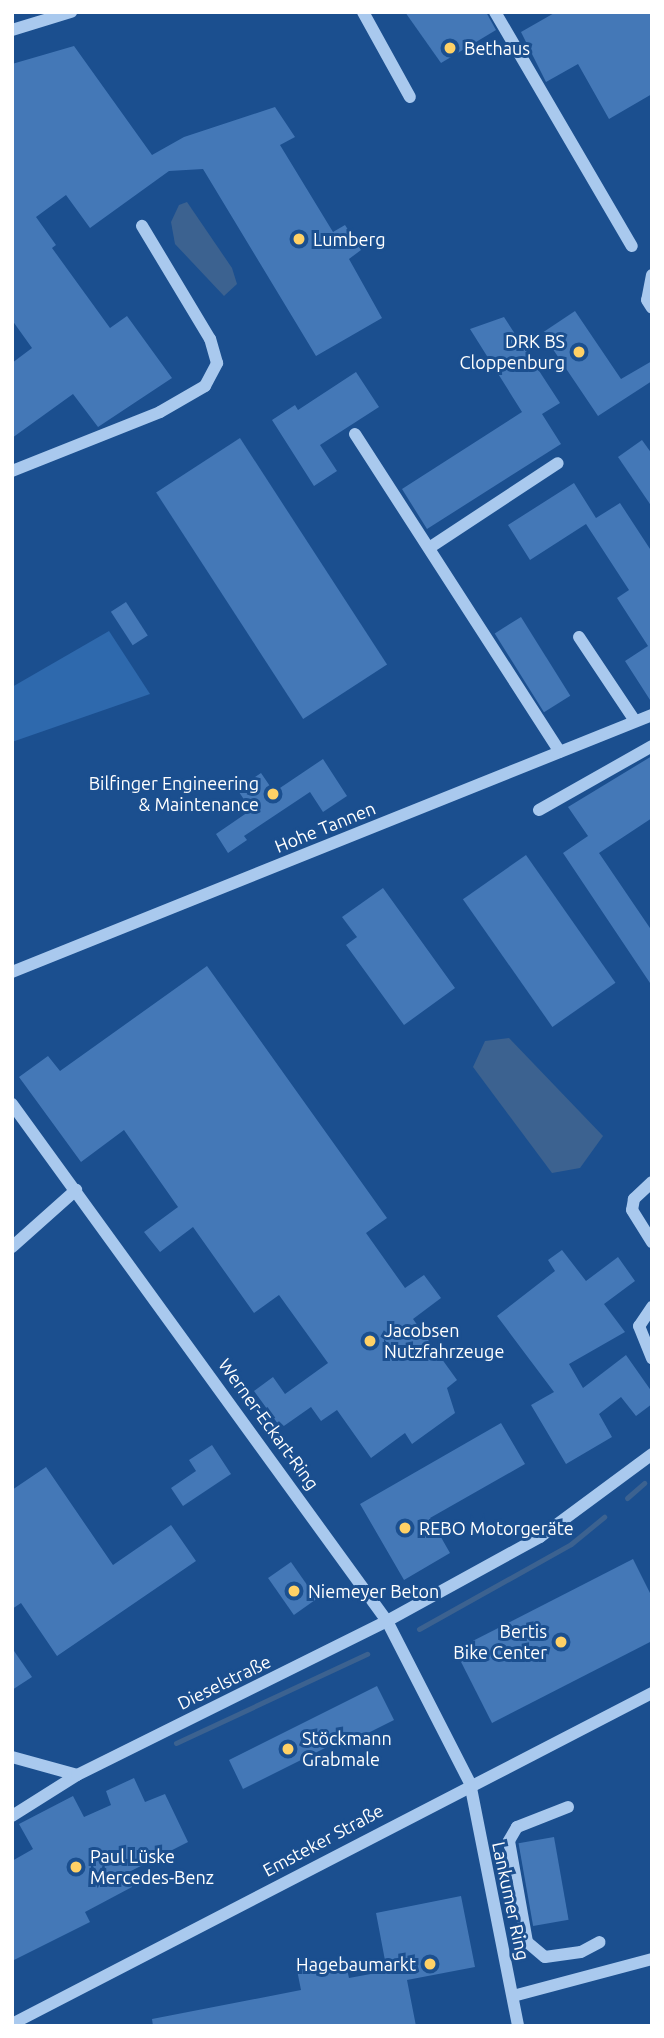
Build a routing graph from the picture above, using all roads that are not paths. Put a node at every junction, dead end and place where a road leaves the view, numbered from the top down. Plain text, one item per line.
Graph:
1 (71, 12) edge
2 (363, 12) edge
3 (495, 12) edge
4 (12, 30) edge
5 (410, 97) dead end
6 (142, 226) dead end
7 (632, 246) dead end
8 (652, 275) edge
9 (652, 308) edge
10 (355, 434) dead end
11 (558, 463) dead end
12 (12, 471) edge
13 (429, 548) junction
14 (579, 637) dead end
15 (652, 715) edge
16 (635, 721) junction
17 (652, 746) edge
18 (560, 752) junction
19 (539, 810) dead end
20 (12, 972) edge
21 (12, 1104) edge
22 (652, 1182) edge
23 (76, 1189) junction
24 (652, 1242) edge
25 (12, 1247) edge
26 (652, 1307) edge
27 (652, 1359) edge
28 (652, 1454) edge
29 (387, 1621) junction
30 (652, 1693) edge
31 (12, 1757) edge
32 (77, 1775) junction
33 (470, 1783) junction
34 (568, 1807) dead end
35 (12, 1815) edge
36 (600, 1942) dead end
37 (652, 1959) edge
38 (513, 1996) junction
39 (12, 2024) edge
40 (518, 2026) edge

1 - 4 street
2 - 5 street
3 - 7 street
6 - 12 street
8 - 9 street
10 - 13 street
11 - 13 street
13 - 18 street
14 - 16 street
15 - 16 street, Hohe Tannen
16 - 18 street, Hohe Tannen
17 - 19 street
18 - 20 street, Hohe Tannen
21 - 23 street, Werner-Eckart-Ring
22 - 24 street
23 - 25 street
23 - 29 street, Werner-Eckart-Ring
26 - 27 street
28 - 29 street, Dieselstraße
29 - 32 street, Dieselstraße
29 - 33 street, Werner-Eckart-Ring
30 - 33 street, Emsteker Straße
31 - 32 street
32 - 35 street, Dieselstraße
33 - 38 street, Lankumer Ring
33 - 39 street, Emsteker Straße
34 - 36 street
37 - 38 street
38 - 40 street, Lankumer Ring

